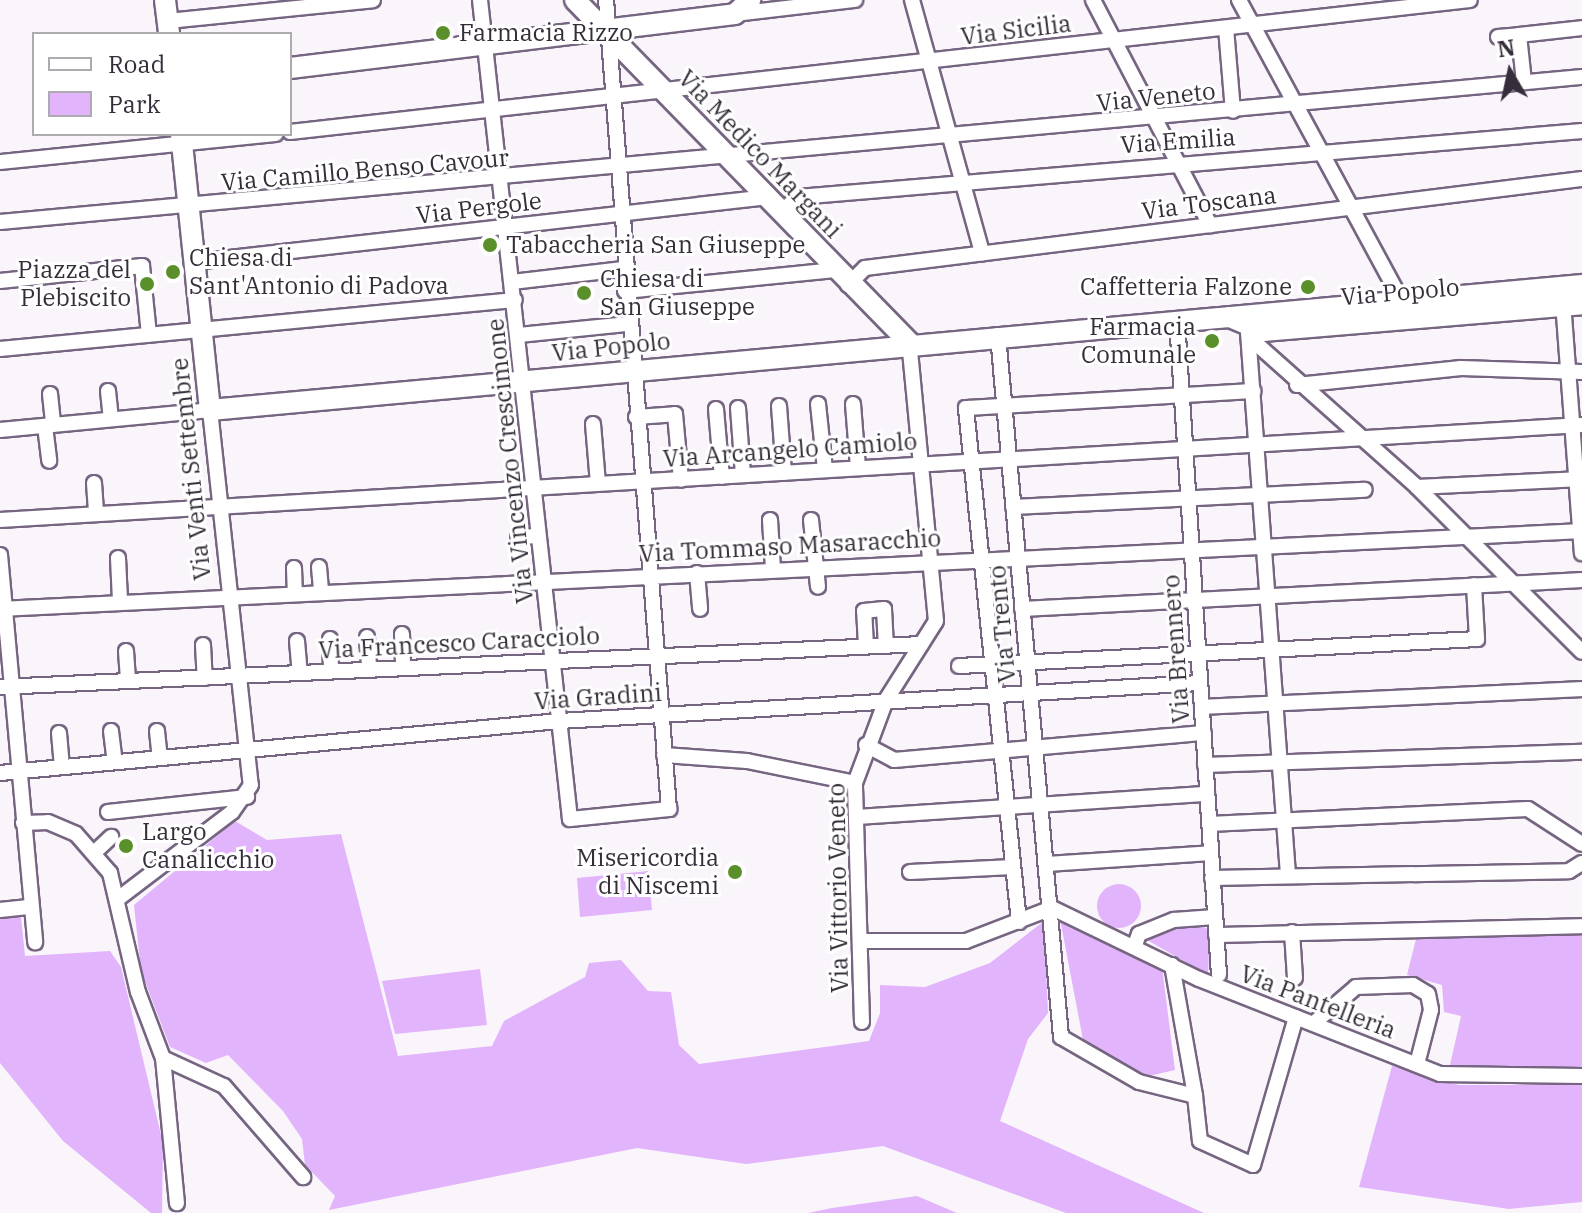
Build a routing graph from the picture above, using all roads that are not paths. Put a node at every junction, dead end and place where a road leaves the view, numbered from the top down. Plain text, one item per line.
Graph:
1 (165, 0) edge
2 (373, 0) edge
3 (480, 0) edge
4 (575, 0) edge
5 (606, 0) edge
6 (750, 0) edge
7 (855, 0) edge
8 (912, 0) edge
9 (1093, 0) edge
10 (1239, 0) edge
11 (1470, 0) edge
12 (735, 14) junction
13 (1254, 26) junction
14 (168, 28) edge
15 (1226, 28) junction
16 (1582, 28) edge
17 (608, 31) junction
18 (1519, 35) junction
19 (1498, 37) dead end
20 (1113, 41) junction
21 (486, 45) junction
22 (929, 62) junction
23 (292, 68) edge
24 (1582, 77) edge
25 (1524, 82) junction
26 (662, 90) junction
27 (612, 95) junction
28 (1299, 105) junction
29 (494, 109) junction
30 (1233, 111) junction
31 (1155, 120) junction
32 (1582, 131) edge
33 (292, 132) edge
34 (238, 136) edge
35 (182, 139) edge
36 (950, 139) junction
37 (1323, 153) junction
38 (733, 159) junction
39 (0, 162) edge
40 (1177, 162) junction
41 (617, 170) junction
42 (1582, 179) edge
43 (501, 181) junction
44 (963, 182) junction
45 (775, 204) junction
46 (189, 207) junction
47 (1350, 208) junction
48 (620, 213) junction
49 (0, 222) edge
50 (1210, 225) junction
51 (506, 228) junction
52 (982, 253) junction
53 (194, 262) junction
54 (623, 269) junction
55 (842, 277) junction
56 (0, 281) edge
57 (512, 282) junction
58 (1582, 285) edge
59 (625, 291) junction
60 (1401, 299) junction
61 (515, 300) junction
62 (1573, 303) edge
63 (1177, 320) junction
64 (882, 321) junction
65 (1243, 323) junction
66 (628, 324) junction
67 (201, 330) junction
68 (149, 335) junction
69 (519, 335) junction
70 (998, 335) junction
71 (909, 342) junction
72 (881, 345) junction
73 (0, 349) edge
74 (1575, 370) edge
75 (632, 371) junction
76 (524, 382) junction
77 (1297, 385) junction
78 (108, 391) dead end
79 (1253, 391) junction
80 (50, 394) dead end
81 (1182, 395) junction
82 (818, 404) dead end
83 (853, 404) dead end
84 (779, 406) dead end
85 (1005, 406) junction
86 (738, 408) dead end
87 (716, 409) dead end
88 (210, 410) junction
89 (636, 417) junction
90 (111, 419) junction
91 (593, 424) dead end
92 (49, 425) junction
93 (1577, 425) edge
94 (0, 430) edge
95 (1360, 437) junction
96 (1257, 445) junction
97 (1185, 449) junction
98 (1009, 459) junction
99 (49, 461) dead end
100 (972, 461) junction
101 (920, 464) junction
102 (858, 468) junction
103 (825, 470) junction
104 (784, 473) junction
105 (743, 475) junction
106 (722, 477) junction
107 (1579, 479) edge
108 (681, 480) junction
109 (642, 482) junction
110 (94, 483) dead end
111 (598, 484) junction
112 (1417, 487) junction
113 (534, 488) junction
114 (1365, 490) dead end
115 (1261, 495) junction
116 (1189, 498) junction
117 (222, 505) junction
118 (1013, 507) junction
119 (96, 514) junction
120 (0, 520) edge
121 (770, 520) dead end
122 (811, 520) dead end
123 (1581, 531) edge
124 (538, 536) junction
125 (1469, 536) junction
126 (518, 537) dead end
127 (1265, 546) junction
128 (1192, 551) junction
129 (1582, 553) edge
130 (0, 555) edge
131 (118, 558) dead end
132 (1018, 558) junction
133 (929, 560) junction
134 (981, 561) junction
135 (816, 566) junction
136 (319, 567) dead end
137 (294, 568) dead end
138 (773, 569) junction
139 (697, 573) junction
140 (649, 575) junction
141 (544, 580) junction
142 (1582, 580) edge
143 (1515, 583) junction
144 (1474, 585) junction
145 (818, 587) dead end
146 (321, 591) junction
147 (295, 592) junction
148 (231, 595) junction
149 (1268, 596) junction
150 (1195, 600) junction
151 (120, 601) junction
152 (2, 609) edge
153 (700, 609) dead end
154 (1022, 609) junction
155 (1582, 633) edge
156 (402, 634) dead end
157 (1566, 634) junction
158 (367, 637) dead end
159 (330, 639) dead end
160 (297, 641) dead end
161 (921, 644) junction
162 (203, 645) dead end
163 (886, 645) junction
164 (866, 646) junction
165 (1272, 648) junction
166 (126, 651) dead end
167 (1582, 652) edge
168 (1198, 653) junction
169 (656, 655) junction
170 (554, 660) junction
171 (1027, 662) junction
172 (992, 664) junction
173 (959, 666) dead end
174 (403, 667) junction
175 (369, 669) junction
176 (331, 671) junction
177 (300, 673) junction
178 (240, 676) junction
179 (205, 678) junction
180 (128, 681) junction
181 (1200, 683) junction
182 (6, 687) edge
183 (1582, 689) edge
184 (1030, 691) junction
185 (995, 692) junction
186 (886, 700) junction
187 (1276, 703) junction
188 (1202, 707) junction
189 (661, 714) junction
190 (560, 721) junction
191 (111, 731) dead end
192 (157, 731) dead end
193 (59, 733) dead end
194 (1204, 733) junction
195 (866, 745) junction
196 (1034, 746) junction
197 (1000, 749) junction
198 (248, 750) junction
199 (1582, 752) edge
200 (664, 755) junction
201 (160, 758) junction
202 (115, 762) junction
203 (1280, 763) junction
204 (1205, 765) junction
205 (62, 767) junction
206 (19, 771) junction
207 (0, 773) edge
208 (855, 783) junction
209 (1207, 794) junction
210 (247, 797) junction
211 (1041, 805) junction
212 (1007, 807) junction
213 (108, 812) dead end
214 (857, 817) junction
215 (1284, 821) junction
216 (23, 823) junction
217 (1209, 824) junction
218 (111, 837) dead end
219 (1582, 844) edge
220 (96, 851) junction
221 (1211, 853) junction
222 (1582, 863) edge
223 (1047, 864) junction
224 (1013, 867) junction
225 (910, 872) dead end
226 (1288, 875) junction
227 (1212, 878) junction
228 (119, 898) junction
229 (31, 907) junction
230 (1052, 908) junction
231 (0, 910) edge
232 (1215, 917) junction
233 (1019, 922) junction
234 (1582, 926) edge
235 (1292, 932) junction
236 (1216, 935) junction
237 (860, 941) junction
238 (35, 942) dead end
239 (1135, 945) junction
240 (1172, 965) junction
241 (1219, 975) dead end
242 (1295, 978) dead end
243 (1296, 1017) junction
244 (862, 1022) dead end
245 (1314, 1023) junction
246 (163, 1058) junction
247 (1417, 1064) junction
248 (1582, 1076) edge
249 (1195, 1096) junction
250 (303, 1177) dead end
251 (177, 1203) dead end

1 - 14 street
2 - 14 street
3 - 21 street, Via Vincenzo Crescimone
4 - 17 street, Via Medico Margani
5 - 17 street
6 - 12 street
7 - 12 street
8 - 22 street
9 - 20 street
10 - 13 street
11 - 13 street, Via Sicilia
12 - 17 street
13 - 15 street, Via Sicilia
13 - 28 street
15 - 20 street, Via Sicilia
15 - 30 street
16 - 18 street
17 - 21 street
17 - 26 street, Via Medico Margani
17 - 27 street
18 - 19 street
18 - 25 street
20 - 22 street, Via Sicilia
20 - 31 street
21 - 23 street
21 - 29 street, Via Vincenzo Crescimone
22 - 26 street, Via Sicilia
22 - 36 street
24 - 25 street, Via Veneto
25 - 28 street, Via Veneto
26 - 27 street, Via Sicilia
26 - 38 street, Via Medico Margani
27 - 29 street, Via Sicilia
27 - 41 street
28 - 30 street, Via Veneto
28 - 37 street
29 - 33 street, Via Sicilia
29 - 43 street, Via Vincenzo Crescimone
30 - 31 street, Via Veneto
31 - 36 street, Via Veneto
31 - 40 street
32 - 37 street, Via Emilia
34 - 35 street
35 - 39 street
35 - 46 street, Via Venti Settembre
36 - 38 street, Via Veneto
36 - 44 street
37 - 40 street, Via Emilia
37 - 47 street
38 - 41 street, Via Camillo Benso Cavour
38 - 45 street, Via Medico Margani
40 - 44 street, Via Emilia
40 - 50 street
41 - 43 street, Via Camillo Benso Cavour
41 - 48 street
42 - 47 street, Via Toscana
43 - 46 street, Via Camillo Benso Cavour
43 - 51 street, Via Vincenzo Crescimone
44 - 45 street, Via Emilia
44 - 52 street
45 - 48 street, Via Pergole
45 - 55 street, Via Medico Margani
46 - 49 street, Via Camillo Benso Cavour
46 - 53 street, Via Venti Settembre
47 - 50 street, Via Toscana
47 - 60 street
48 - 51 street, Via Pergole
48 - 54 street
50 - 52 street, Via Toscana
51 - 53 street, Via Pergole
51 - 57 street, Via Vincenzo Crescimone
52 - 55 street, Via Toscana
53 - 67 street, Via Venti Settembre
54 - 57 street
54 - 59 street
55 - 59 street
55 - 64 street, Via Medico Margani
56 - 68 street
57 - 61 street, Via Vincenzo Crescimone
58 - 60 street, Via Popolo
59 - 66 street
60 - 65 street, Via Popolo
61 - 67 street
61 - 69 street, Via Vincenzo Crescimone
62 - 65 street, Via Popolo
62 - 74 street
63 - 65 street, Via Popolo
63 - 70 street, Via Popolo
63 - 81 street, Via Brennero
64 - 71 street, Via Medico Margani
64 - 72 street
65 - 77 street
65 - 79 street
66 - 69 street
66 - 75 street
67 - 68 street
67 - 88 street, Via Venti Settembre
68 - 73 street
69 - 76 street, Via Vincenzo Crescimone
70 - 71 street, Via Popolo
70 - 85 street, Via Trento
71 - 72 street, Via Popolo
71 - 101 street, Via Vittorio Veneto
72 - 75 street, Via Popolo
74 - 77 street
74 - 93 street
75 - 76 street, Via Popolo
75 - 89 street
76 - 88 street, Via Popolo
76 - 113 street, Via Vincenzo Crescimone
77 - 95 street
78 - 90 street
79 - 81 street
79 - 96 street
80 - 92 street
81 - 85 street
81 - 97 street, Via Brennero
82 - 103 street
83 - 102 street
84 - 104 street
85 - 98 street, Via Trento
85 - 100 street
86 - 105 street
87 - 106 street
88 - 90 street, Via Popolo
88 - 117 street, Via Venti Settembre
89 - 108 street
89 - 109 street
90 - 92 street, Via Popolo
91 - 111 street
92 - 94 street, Via Popolo
92 - 99 street
93 - 95 street, Via Arcangelo Camiolo
93 - 107 street
95 - 96 street, Via Arcangelo Camiolo
95 - 112 street
96 - 97 street, Via Arcangelo Camiolo
96 - 115 street
97 - 98 street, Via Arcangelo Camiolo
97 - 116 street, Via Brennero
98 - 100 street, Via Arcangelo Camiolo
98 - 118 street, Via Trento
100 - 101 street, Via Arcangelo Camiolo
100 - 134 street
101 - 102 street, Via Arcangelo Camiolo
101 - 133 street, Via Vittorio Veneto
102 - 103 street, Via Arcangelo Camiolo
103 - 104 street, Via Arcangelo Camiolo
104 - 105 street, Via Arcangelo Camiolo
105 - 106 street, Via Arcangelo Camiolo
106 - 108 street, Via Arcangelo Camiolo
107 - 112 street
107 - 123 street
108 - 109 street, Via Arcangelo Camiolo
109 - 111 street, Via Arcangelo Camiolo
109 - 140 street
110 - 119 street
111 - 113 street, Via Arcangelo Camiolo
112 - 125 street
113 - 117 street, Via Arcangelo Camiolo
113 - 124 street, Via Vincenzo Crescimone
114 - 115 street
115 - 116 street
115 - 127 street
116 - 118 street
116 - 128 street, Via Brennero
117 - 119 street, Via Arcangelo Camiolo
117 - 148 street, Via Venti Settembre
118 - 132 street, Via Trento
119 - 120 street, Via Arcangelo Camiolo
121 - 138 street
122 - 135 street
123 - 125 street, Via Tommaso Masaracchio
123 - 129 street
124 - 126 street
124 - 141 street, Via Vincenzo Crescimone
125 - 127 street, Via Tommaso Masaracchio
125 - 143 street
127 - 128 street, Via Tommaso Masaracchio
127 - 149 street
128 - 132 street, Via Tommaso Masaracchio
128 - 150 street, Via Brennero
130 - 152 street
131 - 151 street
132 - 134 street, Via Tommaso Masaracchio
132 - 154 street, Via Trento
133 - 134 street, Via Tommaso Masaracchio
133 - 135 street, Via Tommaso Masaracchio
133 - 161 street, Via Vittorio Veneto
134 - 172 street
135 - 138 street, Via Tommaso Masaracchio
135 - 145 street
136 - 146 street
137 - 147 street
138 - 139 street, Via Tommaso Masaracchio
139 - 140 street, Via Tommaso Masaracchio
139 - 153 street
140 - 141 street, Via Tommaso Masaracchio
140 - 169 street
141 - 146 street, Via Tommaso Masaracchio
141 - 170 street, Via Vincenzo Crescimone
142 - 143 street
143 - 144 street
143 - 157 street
144 - 149 street
144 - 165 street
146 - 147 street, Via Tommaso Masaracchio
147 - 148 street, Via Tommaso Masaracchio
148 - 151 street, Via Tommaso Masaracchio
148 - 178 street, Via Venti Settembre
149 - 150 street
149 - 165 street
150 - 154 street
150 - 168 street, Via Brennero
151 - 152 street, Via Tommaso Masaracchio
152 - 182 street
154 - 171 street, Via Trento
155 - 157 street
156 - 174 street
157 - 167 street
158 - 175 street
159 - 176 street
160 - 177 street
161 - 163 street, Via Francesco Caracciolo
161 - 186 street, Via Vittorio Veneto
162 - 179 street
163 - 164 street, Via Francesco Caracciolo
163 - 164 street
164 - 169 street, Via Francesco Caracciolo
165 - 168 street
165 - 187 street
166 - 180 street
168 - 171 street
168 - 181 street, Via Brennero
169 - 170 street, Via Francesco Caracciolo
169 - 189 street
170 - 174 street, Via Francesco Caracciolo
170 - 190 street, Via Vincenzo Crescimone
171 - 172 street
171 - 184 street, Via Trento
172 - 173 street
172 - 185 street
174 - 175 street, Via Francesco Caracciolo
175 - 176 street, Via Francesco Caracciolo
176 - 177 street, Via Francesco Caracciolo
177 - 178 street, Via Francesco Caracciolo
178 - 179 street, Via Francesco Caracciolo
178 - 198 street, Via Venti Settembre
179 - 180 street, Via Francesco Caracciolo
180 - 182 street, Via Francesco Caracciolo
181 - 184 street, Via Gradini
181 - 188 street, Via Brennero
182 - 206 street
183 - 187 street
184 - 185 street, Via Gradini
184 - 196 street, Via Trento
185 - 186 street, Via Gradini
185 - 197 street
186 - 189 street, Via Gradini
186 - 195 street, Via Vittorio Veneto
187 - 188 street
187 - 203 street
188 - 194 street, Via Brennero
189 - 190 street, Via Gradini
189 - 200 street
190 - 198 street, Via Gradini
190 - 200 street, Via Vincenzo Crescimone
191 - 202 street
192 - 201 street
193 - 205 street
194 - 196 street
194 - 204 street, Via Brennero
195 - 197 street
195 - 208 street, Via Vittorio Veneto
196 - 197 street
196 - 211 street, Via Trento
197 - 212 street
198 - 201 street, Via Gradini
198 - 210 street, Via Venti Settembre
199 - 203 street
200 - 208 street
201 - 202 street, Via Gradini
202 - 205 street, Via Gradini
203 - 204 street
203 - 215 street
204 - 209 street, Via Brennero
205 - 206 street, Via Gradini
206 - 207 street, Via Gradini
206 - 216 street
208 - 214 street, Via Vittorio Veneto
209 - 211 street
209 - 217 street, Via Brennero
210 - 213 street
210 - 228 street
211 - 212 street
211 - 223 street, Via Trento
212 - 214 street
212 - 224 street
214 - 237 street, Via Vittorio Veneto
215 - 217 street
215 - 219 street
215 - 226 street
216 - 220 street
216 - 229 street
217 - 221 street, Via Brennero
218 - 220 street
220 - 228 street
221 - 223 street
221 - 227 street, Via Brennero
222 - 226 street
223 - 230 street, Via Trento
224 - 225 street
224 - 233 street
226 - 227 street
227 - 232 street, Via Brennero
228 - 246 street
229 - 231 street
229 - 238 street
230 - 233 street
230 - 239 street, Via Pantelleria
230 - 249 street, Via Trento
232 - 236 street, Via Brennero
232 - 239 street
233 - 237 street
234 - 235 street
235 - 236 street
235 - 242 street
236 - 241 street, Via Brennero
237 - 244 street, Via Vittorio Veneto
239 - 240 street, Via Pantelleria
240 - 243 street, Via Pantelleria
240 - 249 street
243 - 245 street, Via Pantelleria
243 - 249 street
245 - 247 street, Via Pantelleria
245 - 247 street
246 - 250 street
246 - 251 street
247 - 248 street, Via Pantelleria

